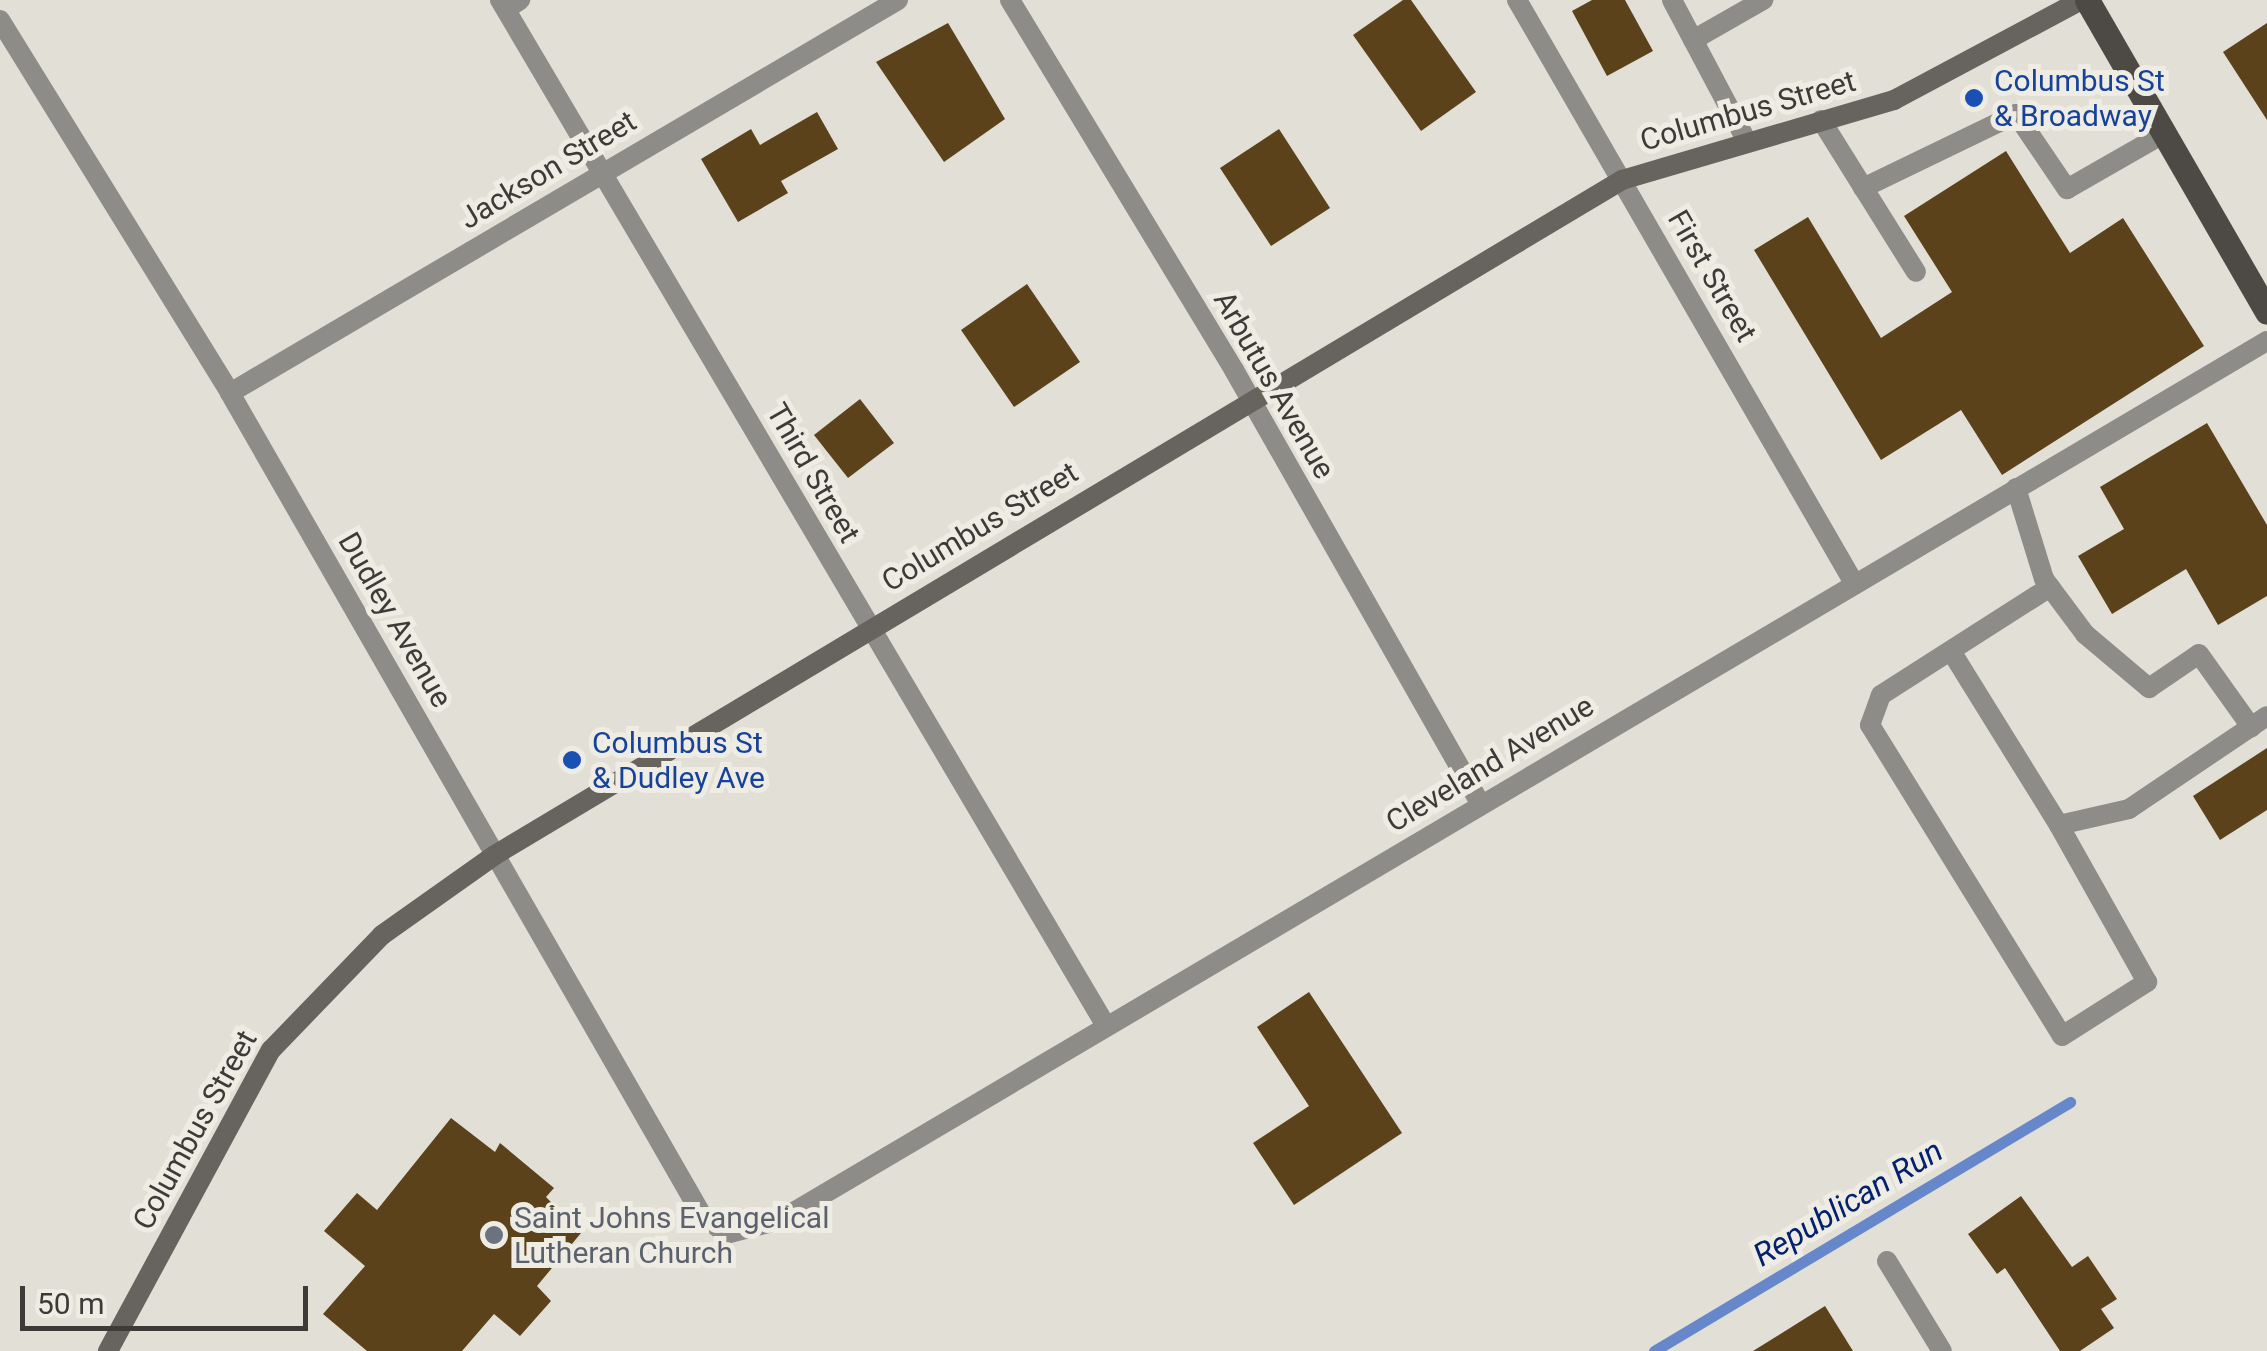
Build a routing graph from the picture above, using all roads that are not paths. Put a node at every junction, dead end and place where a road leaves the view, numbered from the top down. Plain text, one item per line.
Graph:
1 (898, 0) edge
2 (1010, 0) edge
3 (1516, 0) edge
4 (1672, 0) edge
5 (1763, 0) edge
6 (2084, 0) edge
7 (509, 3) edge
8 (0, 20) edge
9 (1693, 40) junction
10 (1820, 120) junction
11 (2163, 134) junction
12 (1745, 138) junction
13 (602, 172) junction
14 (1622, 180) junction
15 (1863, 188) junction
16 (1916, 272) dead end
17 (2267, 312) edge
18 (2267, 341) edge
19 (230, 393) junction
20 (1248, 401) junction
21 (2016, 488) junction
22 (1854, 583) junction
23 (2050, 587) junction
24 (869, 628) junction
25 (1952, 651) junction
26 (2259, 721) edge
27 (1480, 804) junction
28 (2059, 825) junction
29 (495, 855) junction
30 (1106, 1026) junction
31 (742, 1235) joint
32 (1888, 1261) dead end
33 (108, 1351) edge
34 (1942, 1351) edge

1 - 13 street, Jackson Street
2 - 20 street, Arbutus Avenue
3 - 14 street, First Street
4 - 9 street
5 - 9 street
6 - 10 main road, Columbus Street
6 - 11 main road
7 - 13 street, Third Street
8 - 19 street, Dudley Avenue
9 - 12 street
10 - 12 main road, Columbus Street
10 - 15 street
11 - 15 street
11 - 17 main road
12 - 14 main road, Columbus Street
13 - 19 street, Jackson Street
13 - 24 street, Third Street
14 - 20 main road, Columbus Street
14 - 22 street, First Street
15 - 16 street
18 - 21 street, Cleveland Avenue
19 - 29 street, Dudley Avenue
20 - 24 main road, Columbus Street
20 - 27 street, Arbutus Avenue
21 - 22 street, Cleveland Avenue
21 - 23 street
22 - 27 street, Cleveland Avenue
23 - 25 street
23 - 26 street
24 - 29 main road, Columbus Street
24 - 30 street, Third Street
25 - 28 street
25 - 28 street
26 - 28 street
27 - 30 street, Cleveland Avenue
29 - 31 street, Dudley Avenue
29 - 33 main road, Columbus Street
30 - 31 street, Cleveland Avenue
32 - 34 street

